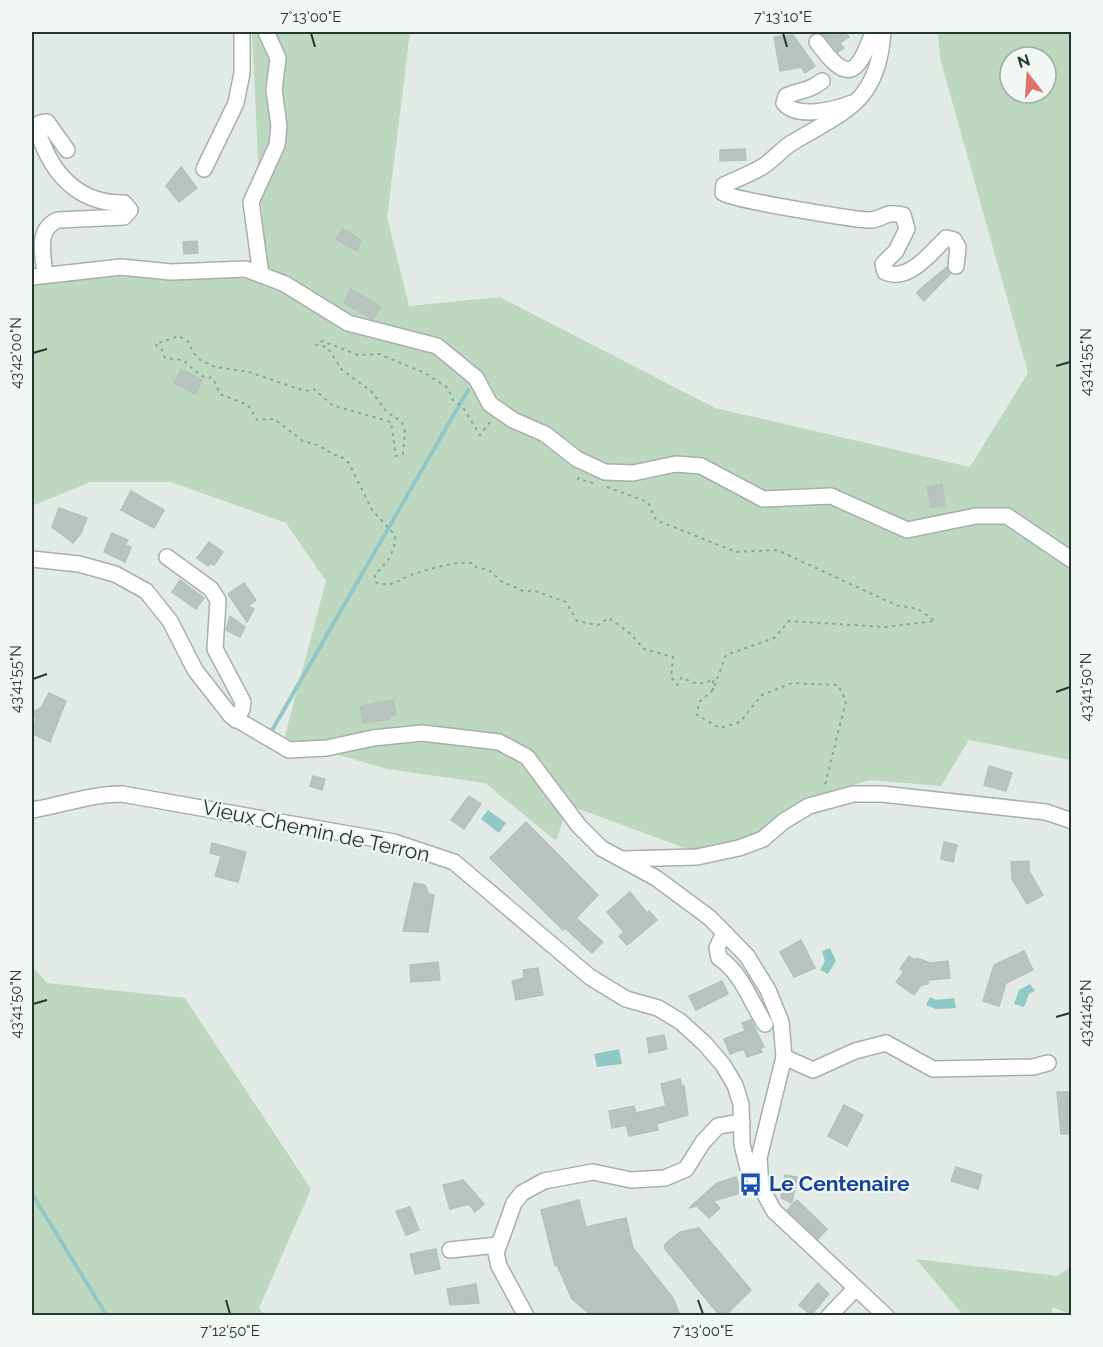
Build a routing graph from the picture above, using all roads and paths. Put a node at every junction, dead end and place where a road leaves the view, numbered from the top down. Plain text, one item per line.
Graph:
1 (242, 32) edge
2 (266, 32) edge
3 (873, 32) edge
4 (883, 32) edge
5 (817, 42) dead end
6 (822, 81) dead end
7 (857, 101) junction
8 (67, 150) dead end
9 (204, 169) dead end
10 (956, 266) dead end
11 (43, 268) edge
12 (261, 275) junction
13 (32, 277) edge
14 (497, 409) junction
15 (585, 463) junction
16 (167, 557) dead end
17 (32, 559) edge
18 (1071, 560) edge
19 (713, 690) junction
20 (236, 720) junction
21 (820, 802) junction
22 (32, 810) edge
23 (1071, 821) edge
24 (623, 859) junction
25 (724, 932) junction
26 (765, 1024) dead end
27 (784, 1057) junction
28 (1048, 1063) dead end
29 (742, 1122) junction
30 (761, 1187) junction
31 (498, 1245) junction
32 (450, 1250) dead end
33 (856, 1288) junction
34 (526, 1316) edge
35 (829, 1316) edge
36 (886, 1316) edge

1 - 9 street
2 - 12 street
3 - 5 street
4 - 7 street
6 - 7 street
7 - 10 street
8 - 11 street
11 - 12 street
11 - 13 street
12 - 14 street
14 - 15 street
14 - 19 path
15 - 18 street
15 - 19 path
16 - 20 street
17 - 20 street
19 - 21 path
20 - 24 street
21 - 23 street
21 - 24 street
22 - 29 street, Vieux Chemin de Terron
24 - 25 street
25 - 26 street
25 - 27 street
27 - 28 street
27 - 30 street
29 - 30 street, Vieux Chemin de Terron
29 - 31 street
30 - 33 street, Vieux Chemin de Terron
31 - 32 street
31 - 34 street
33 - 35 street
33 - 36 street, Vieux Chemin de Terron

